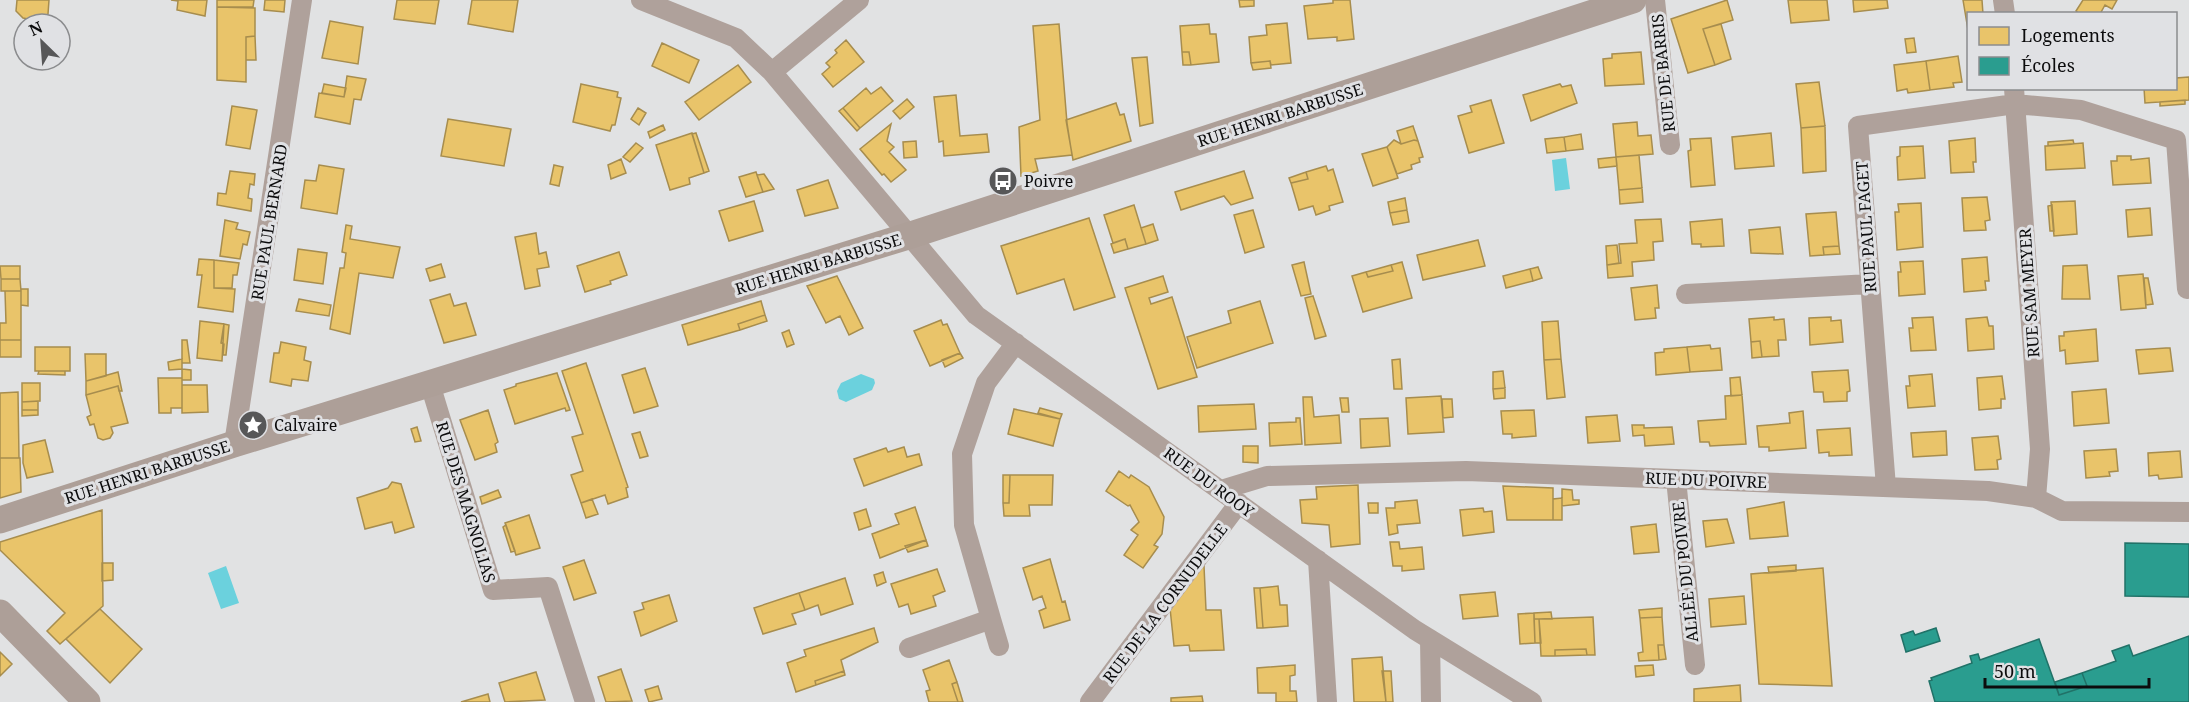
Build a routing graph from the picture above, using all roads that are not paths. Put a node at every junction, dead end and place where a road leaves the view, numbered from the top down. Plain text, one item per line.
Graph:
1 (302, 0) edge
2 (641, 0) edge
3 (859, 0) edge
4 (1633, 0) edge
5 (1655, 0) edge
6 (772, 72) junction
7 (2015, 96) edge
8 (2182, 142) edge
9 (1670, 146) dead end
10 (2185, 203) edge
11 (908, 236) junction
12 (1870, 284) junction
13 (2187, 289) dead end
14 (1686, 294) dead end
15 (1016, 343) junction
16 (430, 384) junction
17 (234, 444) junction
18 (1676, 479) junction
19 (1886, 487) junction
20 (1221, 490) junction
21 (2036, 498) junction
22 (1239, 503) junction
23 (2189, 512) edge
24 (0, 520) edge
25 (1318, 560) junction
26 (0, 613) edge
27 (991, 619) junction
28 (1430, 639) junction
29 (999, 646) dead end
30 (909, 648) dead end
31 (1695, 665) dead end
32 (87, 702) edge
33 (585, 702) edge
34 (1090, 702) edge
35 (1328, 702) edge
36 (1431, 702) edge
37 (1532, 702) edge

1 - 17 street, RUE PAUL BERNARD
2 - 6 street, RUE DU ROOY
3 - 6 street
4 - 11 main road, RUE HENRI BARBUSSE
5 - 9 street, RUE DE BARRIS
6 - 11 street, RUE DU ROOY
7 - 8 street
7 - 12 street, RUE PAUL FAGET
7 - 21 street, RUE SAM MEYER
8 - 10 street
10 - 13 street
11 - 15 street, RUE DU ROOY
11 - 16 main road, RUE HENRI BARBUSSE
12 - 14 street
12 - 19 street, RUE PAUL FAGET
15 - 20 street, RUE DU ROOY
15 - 27 street
16 - 17 main road, RUE HENRI BARBUSSE
16 - 33 street, RUE DES MAGNOLIAS
17 - 24 main road, RUE HENRI BARBUSSE
18 - 19 street, RUE DU POIVRE
18 - 20 street, RUE DU POIVRE
18 - 31 street, ALLÉE DU POIVRE
19 - 21 street, RUE DU POIVRE
20 - 22 street, RUE DU ROOY
21 - 23 street, RUE DU POIVRE
22 - 25 street, RUE DU ROOY
22 - 34 street, RUE DE LA CORNUDELLE
25 - 28 street, RUE DU ROOY
25 - 35 street
26 - 32 main road
27 - 29 street
27 - 30 street
28 - 36 street
28 - 37 street, RUE DU ROOY

